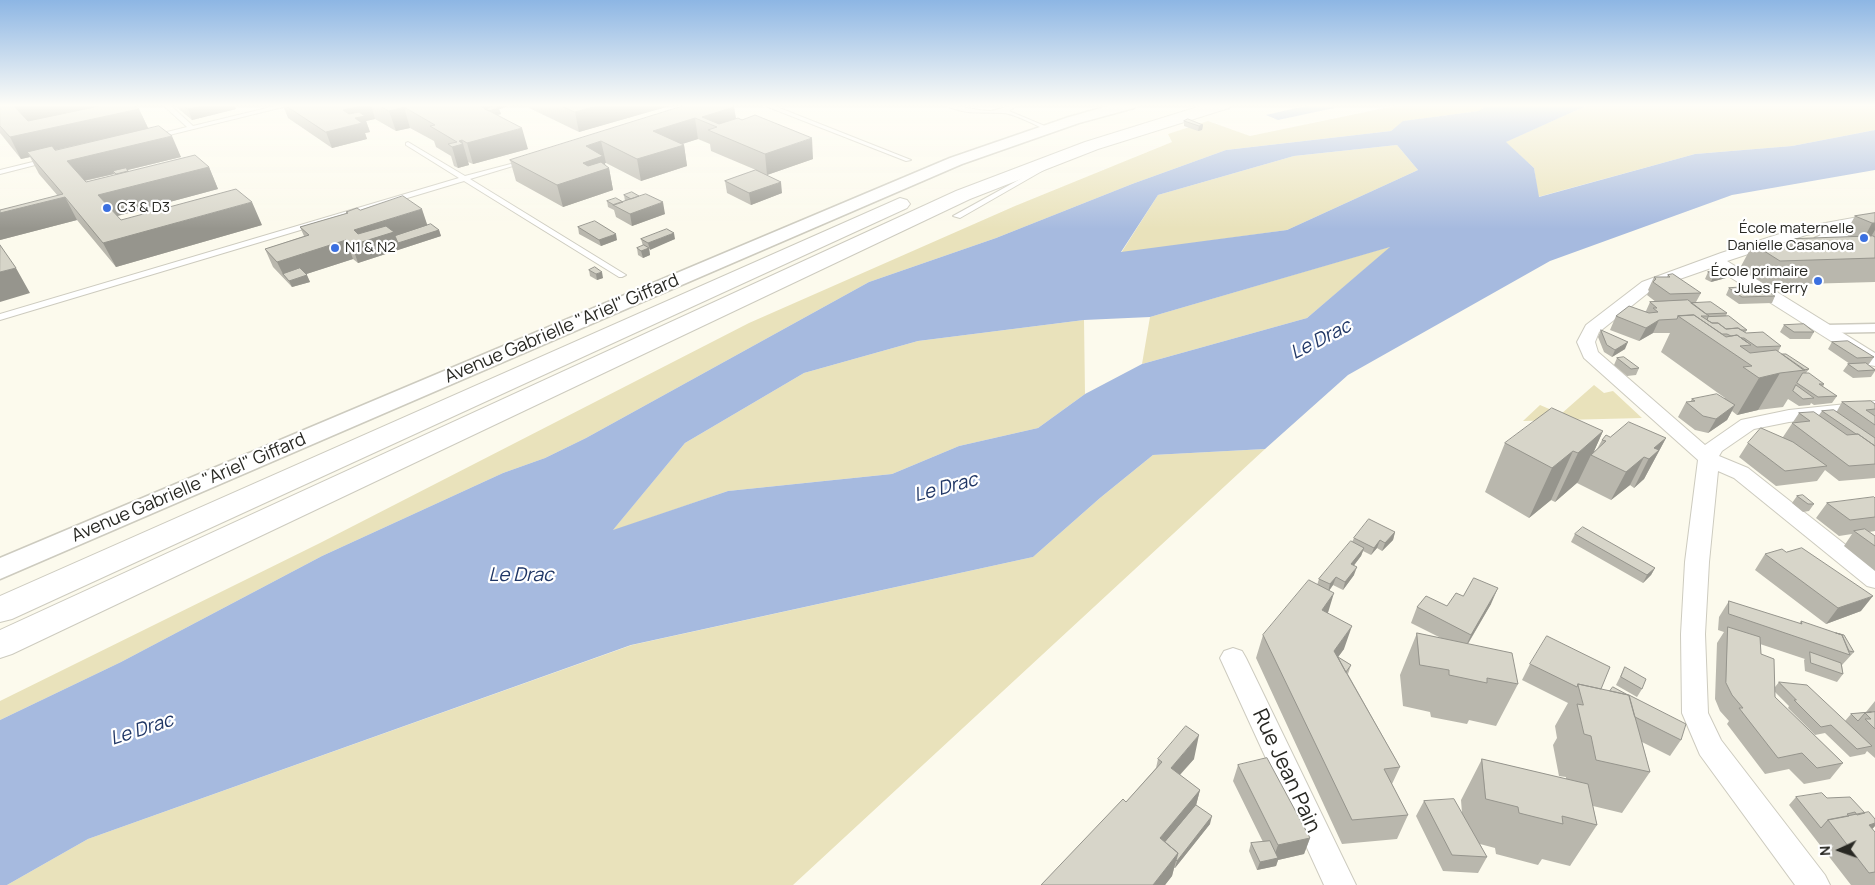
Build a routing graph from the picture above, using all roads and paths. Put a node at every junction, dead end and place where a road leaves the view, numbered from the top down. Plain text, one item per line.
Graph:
1 (412, 146) edge
2 (873, 146) edge
3 (999, 146) edge
4 (1046, 146) edge
5 (1086, 146) edge
6 (1081, 148) junction
7 (532, 158) edge
8 (908, 160) dead end
9 (48, 161) edge
10 (0, 172) edge
11 (466, 178) junction
12 (957, 216) dead end
13 (1875, 218) edge
14 (1875, 249) edge
15 (1716, 261) junction
16 (1875, 268) edge
17 (622, 275) dead end
18 (0, 317) edge
19 (1875, 328) edge
20 (1825, 330) junction
21 (1875, 361) edge
22 (1875, 407) edge
23 (1708, 459) junction
24 (0, 569) edge
25 (1875, 580) edge
26 (0, 610) edge
27 (0, 645) edge
28 (1233, 658) dead end
29 (1340, 885) edge
30 (1814, 885) edge

1 - 11 lane
2 - 8 lane
3 - 24 street, Avenue Gabrielle "Ariel" Giffard
4 - 26 highway
5 - 6 highway
6 - 12 lane
6 - 27 highway
7 - 11 lane
9 - 10 lane
11 - 17 lane
11 - 18 lane
13 - 15 street
14 - 16 street
15 - 20 street
15 - 23 street
19 - 20 street
20 - 21 street
22 - 23 street
23 - 25 street
23 - 30 street
28 - 29 street, Rue Jean Pain

